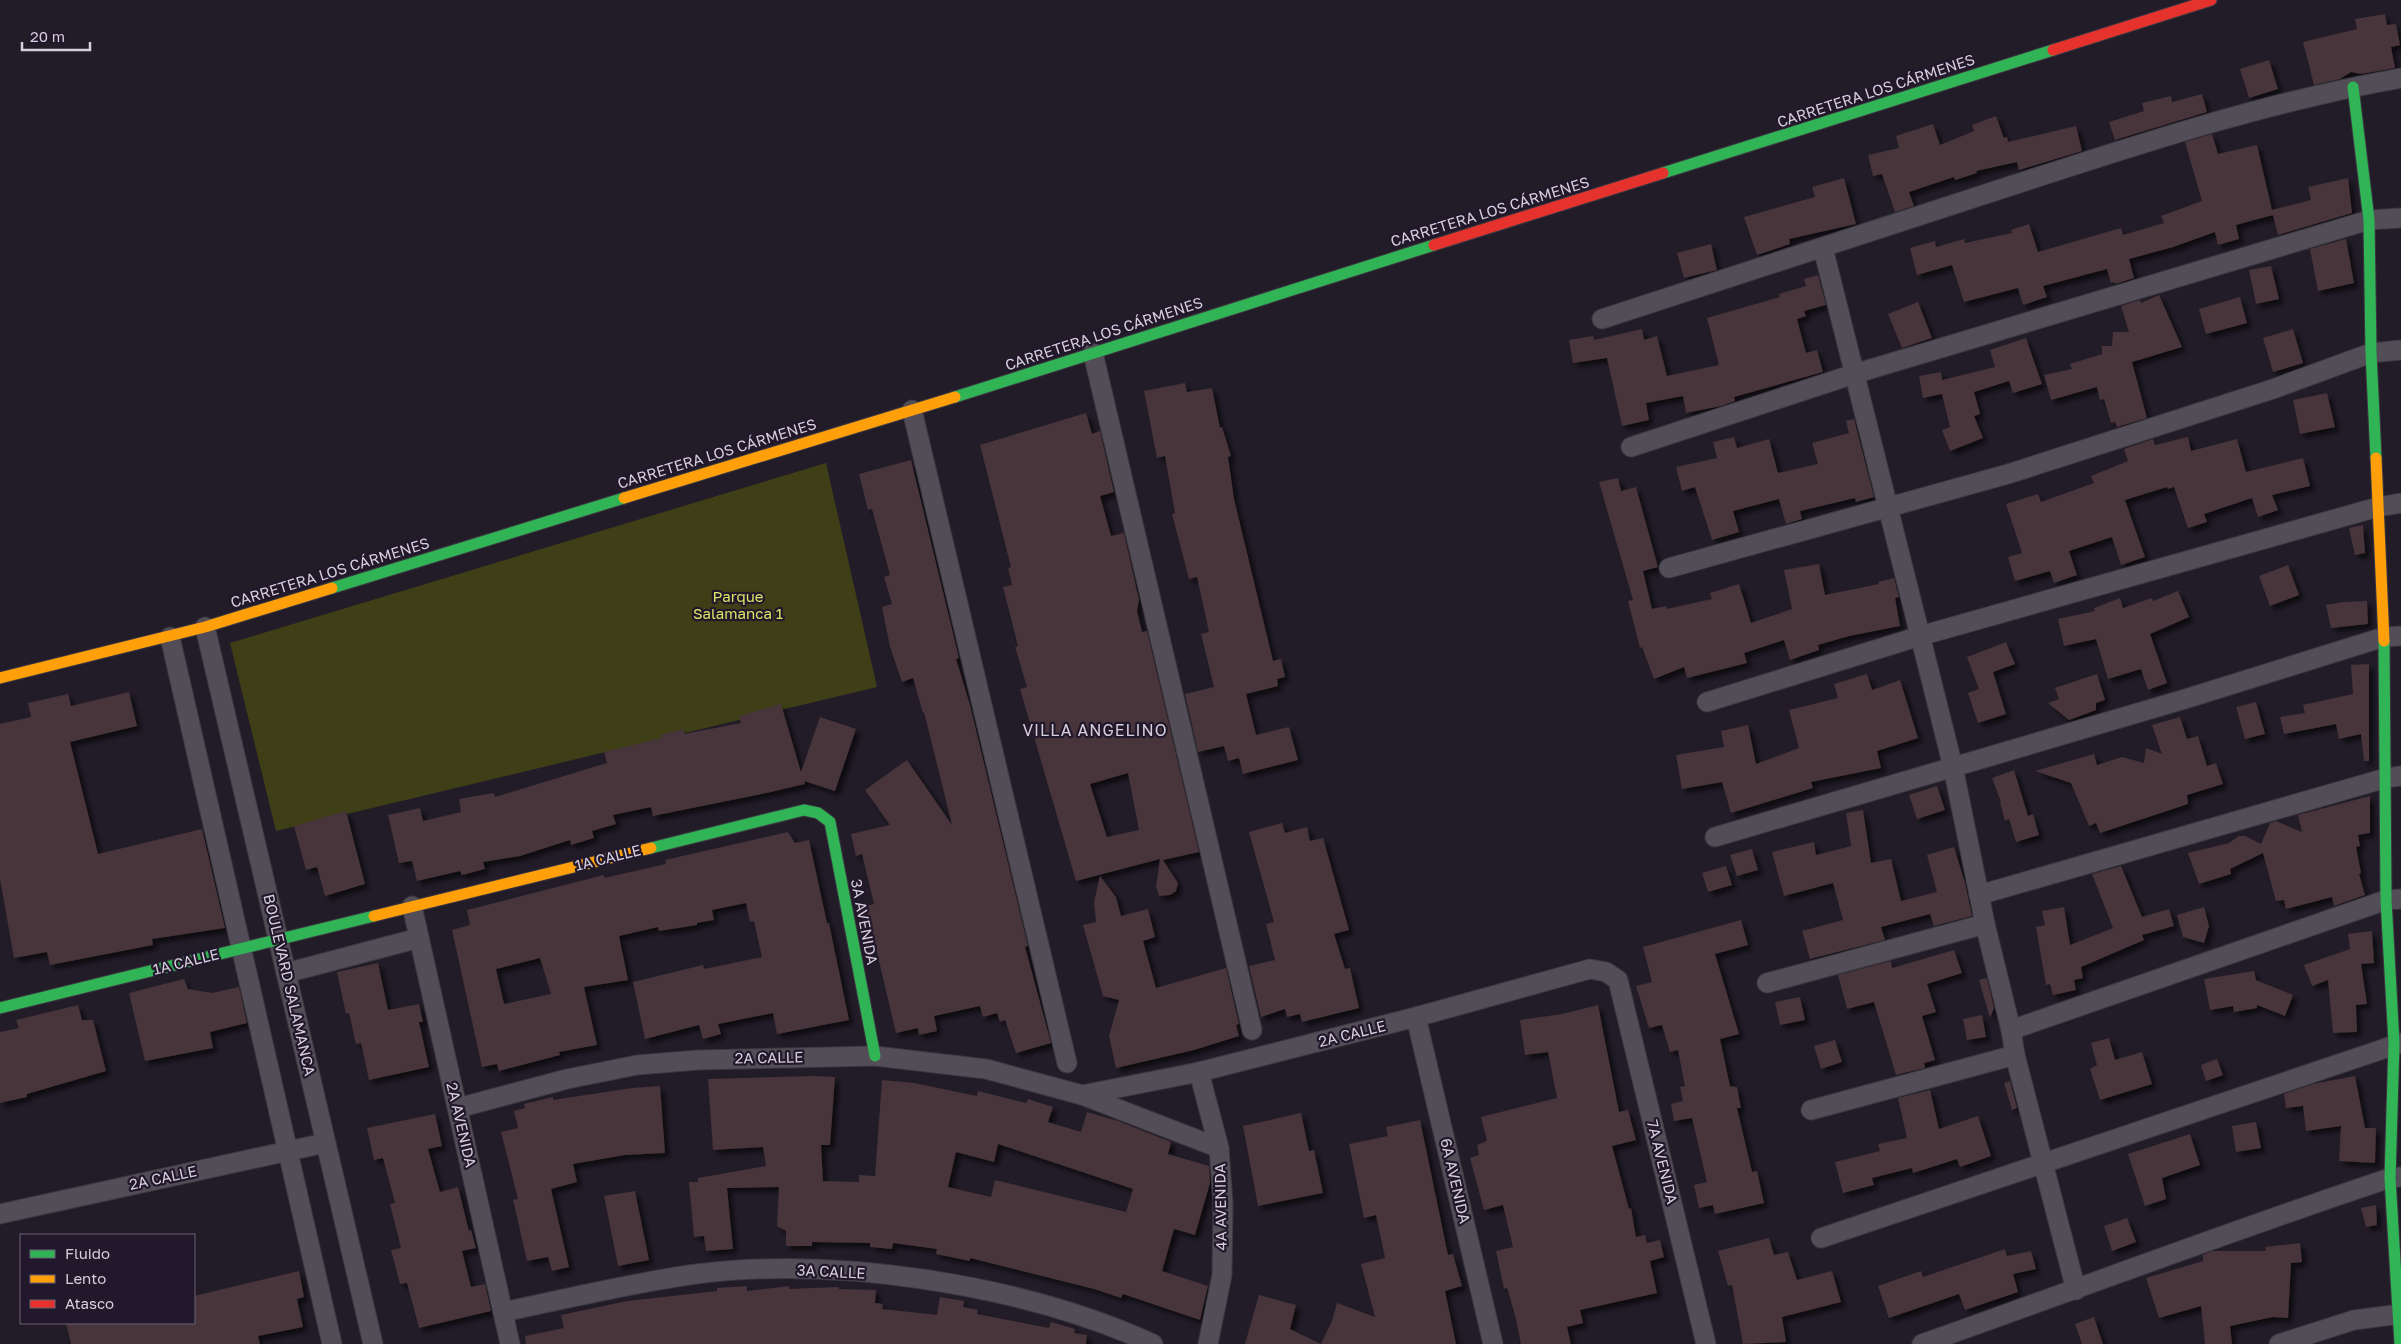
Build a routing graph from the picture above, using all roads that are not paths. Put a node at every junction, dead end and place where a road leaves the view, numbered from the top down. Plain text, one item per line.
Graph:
1 (2211, 0) edge
2 (2401, 78) edge
3 (2353, 87) junction
4 (2401, 218) edge
5 (2369, 220) junction
6 (1823, 248) junction
7 (1602, 319) dead end
8 (2401, 350) edge
9 (1093, 353) junction
10 (2371, 354) junction
11 (1854, 374) junction
12 (912, 410) junction
13 (1631, 447) dead end
14 (2401, 503) edge
15 (1888, 507) junction
16 (2378, 507) junction
17 (1669, 568) dead end
18 (205, 627) junction
19 (1920, 636) junction
20 (170, 637) junction
21 (2393, 637) edge
22 (0, 678) edge
23 (1707, 702) dead end
24 (1953, 767) junction
25 (2394, 777) edge
26 (804, 810) joint
27 (1715, 837) dead end
28 (1979, 896) junction
29 (2394, 900) edge
30 (412, 906) junction
31 (1985, 924) junction
32 (278, 938) junction
33 (418, 938) junction
34 (241, 947) junction
35 (286, 974) junction
36 (1618, 980) joint
37 (1767, 983) dead end
38 (0, 1008) edge
39 (1416, 1017) junction
40 (1252, 1030) dead end
41 (2011, 1030) junction
42 (2398, 1043) edge
43 (2015, 1055) junction
44 (875, 1056) junction
45 (1067, 1062) dead end
46 (1200, 1072) junction
47 (1082, 1095) junction
48 (458, 1108) junction
49 (1811, 1110) dead end
50 (326, 1143) junction
51 (1219, 1148) junction
52 (288, 1151) junction
53 (2043, 1164) junction
54 (2396, 1177) edge
55 (0, 1214) edge
56 (1821, 1238) dead end
57 (2076, 1290) junction
58 (503, 1312) junction
59 (2400, 1314) edge
60 (369, 1343) edge
61 (332, 1344) edge
62 (510, 1344) edge
63 (1153, 1344) edge
64 (1208, 1344) edge
65 (1493, 1344) edge
66 (1706, 1344) edge
67 (1922, 1344) edge
68 (2279, 1344) edge
69 (2400, 1344) edge

1 - 9 street, CARRETERA LOS CÁRMENES
2 - 3 street
3 - 5 street
3 - 6 street
4 - 5 street
5 - 10 street
5 - 11 street
6 - 7 street
6 - 11 street
8 - 10 street
9 - 12 street, CARRETERA LOS CÁRMENES
9 - 40 street
10 - 15 street
10 - 16 street
11 - 13 street
11 - 15 street
12 - 18 street, CARRETERA LOS CÁRMENES
12 - 45 street
14 - 16 street
15 - 17 street
15 - 19 street
16 - 19 street
16 - 21 street
18 - 20 street, CARRETERA LOS CÁRMENES
18 - 32 street, BOULEVARD SALAMANCA
19 - 23 street
19 - 24 street
20 - 22 street, CARRETERA LOS CÁRMENES
20 - 34 street
21 - 24 street
21 - 25 street
24 - 27 street
24 - 28 street
25 - 28 street
25 - 29 street
26 - 30 street, 1A CALLE
26 - 44 street, 3A AVENIDA
28 - 31 street
29 - 41 street
29 - 42 street
30 - 32 street, 1A CALLE
30 - 33 street, 2A AVENIDA
31 - 37 street
31 - 41 street
32 - 34 street, 1A CALLE
32 - 35 street, BOULEVARD SALAMANCA
33 - 35 street
33 - 48 street, 2A AVENIDA
34 - 38 street, 1A CALLE
34 - 52 street
35 - 50 street, BOULEVARD SALAMANCA
36 - 39 street, 2A CALLE
36 - 66 street, 7A AVENIDA
39 - 46 street, 2A CALLE
39 - 65 street, 6A AVENIDA
41 - 43 street
42 - 53 street
42 - 54 street
43 - 49 street
43 - 53 street
44 - 47 street, 2A CALLE
44 - 48 street, 2A CALLE
46 - 47 street, 2A CALLE
46 - 51 street, 4A AVENIDA
47 - 51 street, 2A CALLE
48 - 58 street, 2A AVENIDA
50 - 52 street, 2A CALLE
50 - 60 street, BOULEVARD SALAMANCA
51 - 64 street, 4A AVENIDA
52 - 55 street, 2A CALLE
52 - 61 street
53 - 56 street
53 - 57 street
54 - 57 street
54 - 59 street
57 - 67 street
58 - 62 street, 2A AVENIDA
58 - 63 street, 3A CALLE
59 - 68 street
59 - 69 street

